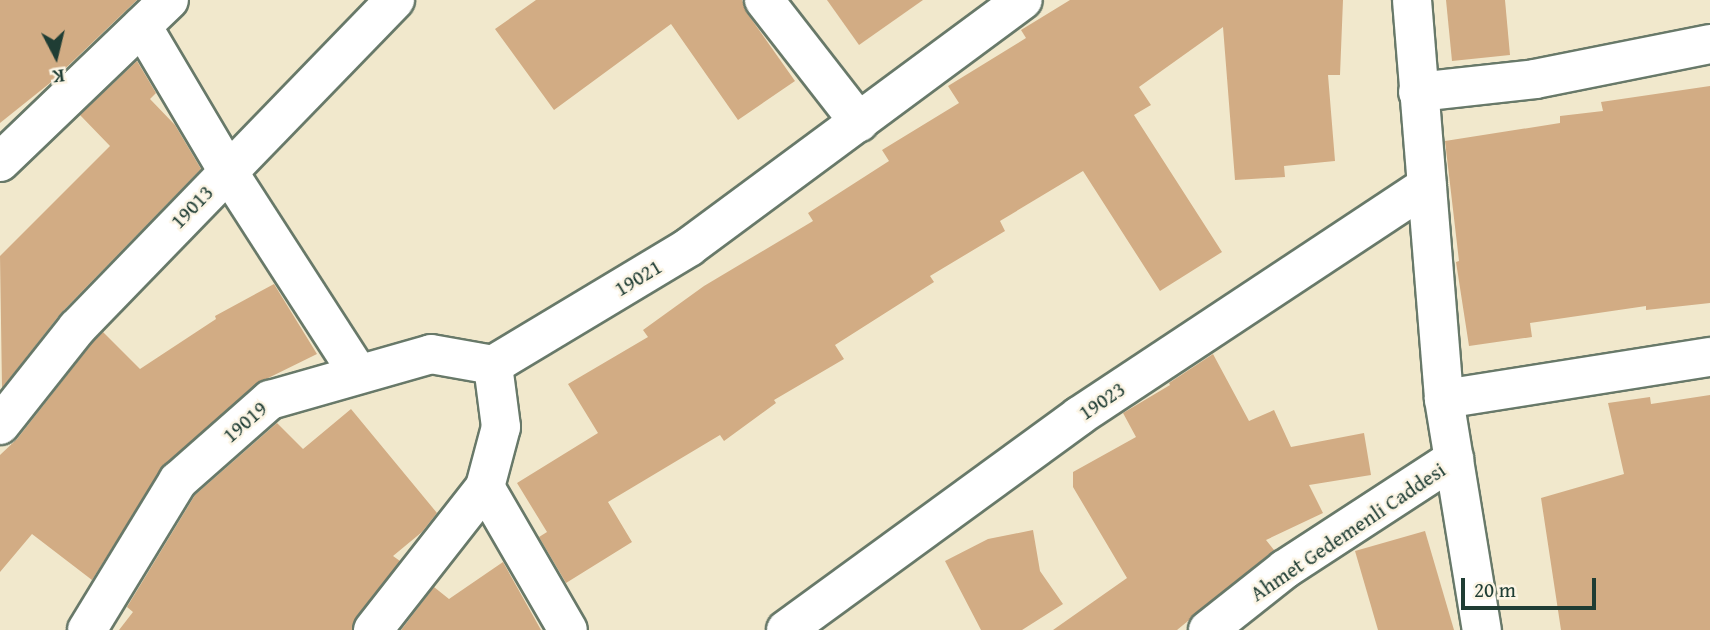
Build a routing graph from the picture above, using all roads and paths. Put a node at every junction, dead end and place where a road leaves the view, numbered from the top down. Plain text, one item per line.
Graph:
1 (169, 0) edge
2 (396, 0) edge
3 (764, 0) edge
4 (1023, 0) edge
5 (1412, 0) edge
6 (142, 26) junction
7 (1710, 44) edge
8 (1418, 92) junction
9 (859, 122) junction
10 (0, 162) edge
11 (227, 170) junction
12 (1427, 186) junction
13 (1710, 358) edge
14 (493, 365) junction
15 (358, 373) junction
16 (1444, 399) junction
17 (0, 425) edge
18 (1454, 459) junction
19 (485, 487) junction
20 (87, 630) edge
21 (373, 630) edge
22 (568, 630) edge
23 (786, 630) edge
24 (1208, 630) edge
25 (1482, 630) edge

1 - 6 street
2 - 11 street, 19013
3 - 9 street
4 - 9 street, 19021
5 - 8 street
6 - 10 street
6 - 11 street
7 - 8 street
8 - 12 street
9 - 14 street, 19021
11 - 15 street
11 - 17 street, 19013
12 - 16 street
12 - 23 street, 19023
13 - 16 street
14 - 15 street, 19019
14 - 19 street
15 - 20 street, 19019
16 - 18 street
18 - 24 street, Ahmet Gedemenli Caddesi
18 - 25 street
19 - 21 street
19 - 22 street

